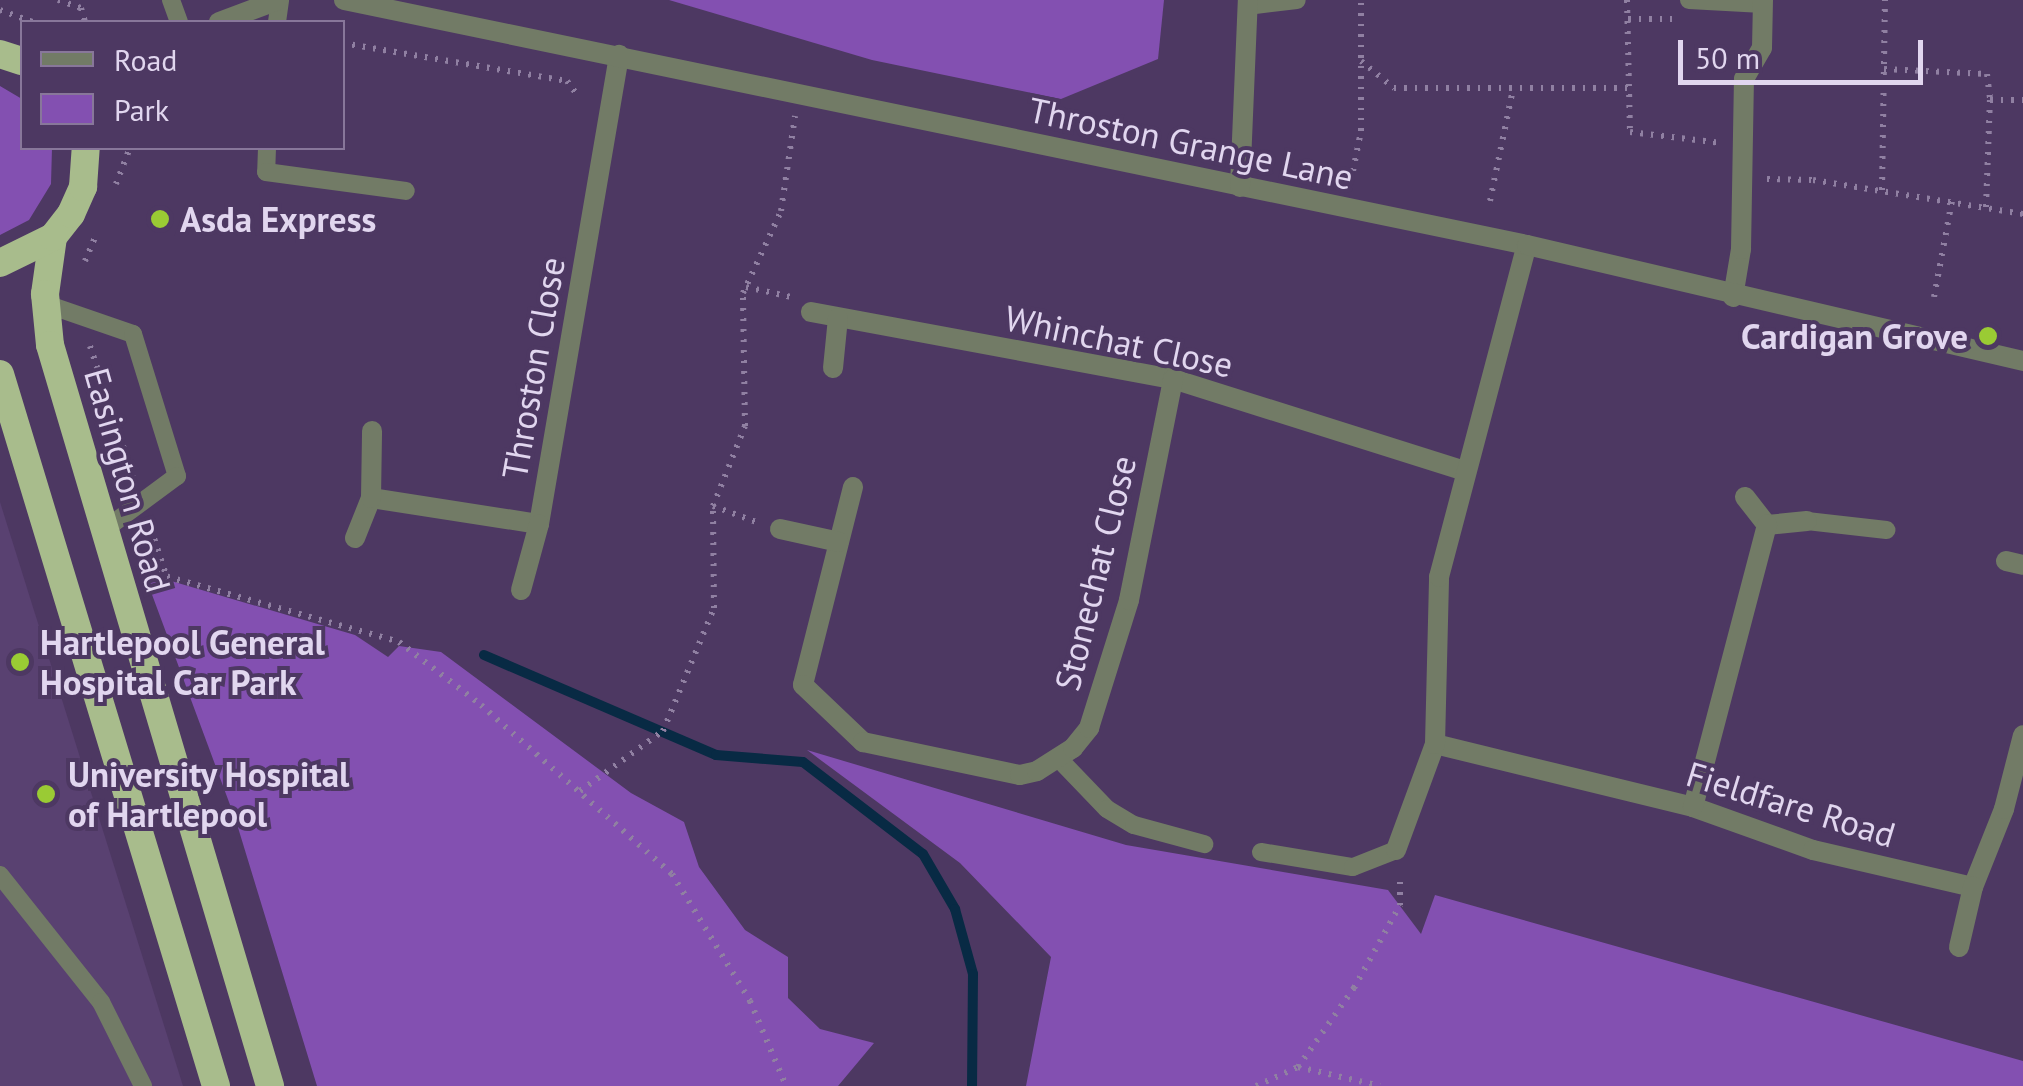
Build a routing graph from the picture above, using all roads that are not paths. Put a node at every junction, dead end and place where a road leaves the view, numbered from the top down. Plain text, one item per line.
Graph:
1 (279, 0) edge
2 (344, 0) edge
3 (1297, 0) edge
4 (1689, 0) edge
5 (1763, 2) edge
6 (1248, 3) edge
7 (224, 20) edge
8 (620, 55) junction
9 (86, 150) edge
10 (267, 150) edge
11 (1240, 186) junction
12 (406, 191) dead end
13 (53, 237) junction
14 (1527, 245) junction
15 (0, 263) edge
16 (1733, 297) junction
17 (46, 304) junction
18 (811, 312) road end
19 (838, 318) junction
20 (2023, 361) edge
21 (834, 368) dead end
22 (0, 374) edge
23 (1174, 380) junction
24 (372, 431) dead end
25 (1465, 471) junction
26 (854, 487) dead end
27 (1745, 497) dead end
28 (371, 498) junction
29 (1807, 520) joint
30 (539, 524) junction
31 (1767, 526) junction
32 (780, 529) road end
33 (104, 530) junction
34 (1886, 530) dead end
35 (355, 538) dead end
36 (839, 542) junction
37 (521, 590) dead end
38 (2023, 735) edge
39 (1435, 744) junction
40 (1059, 759) junction
41 (1693, 807) junction
42 (1204, 844) dead end
43 (1396, 850) joint
44 (1261, 852) dead end
45 (0, 875) edge
46 (1973, 887) junction
47 (1959, 947) dead end
48 (143, 1086) edge
49 (216, 1086) edge
50 (270, 1086) edge

1 - 7 street
2 - 8 street, Throston Grange Lane
3 - 6 lane
4 - 5 lane
5 - 16 street
6 - 11 street
8 - 11 street, Throston Grange Lane
8 - 30 street, Throston Close
9 - 13 highway, Easington Road
10 - 12 lane
11 - 14 street, Throston Grange Lane
13 - 15 highway
13 - 17 highway, Easington Road
14 - 16 street, Throston Grange Lane
14 - 25 street
16 - 20 street, Throston Grange Lane
17 - 33 highway, Easington Road
17 - 33 lane
18 - 19 street, Whinchat Close
19 - 21 street
19 - 23 street, Whinchat Close
22 - 49 highway
23 - 25 street, Whinchat Close
23 - 40 street, Stonechat Close
24 - 28 street
25 - 39 street
26 - 36 street
27 - 31 street
28 - 30 street, Throston Close
28 - 35 street
29 - 31 street
29 - 34 lane
30 - 37 street
31 - 41 street
32 - 36 street
33 - 50 highway, Easington Road
36 - 40 street
38 - 46 street
39 - 41 street, Fieldfare Road
39 - 43 street
40 - 42 lane
41 - 46 street, Fieldfare Road
43 - 44 lane
45 - 48 lane
46 - 47 street

